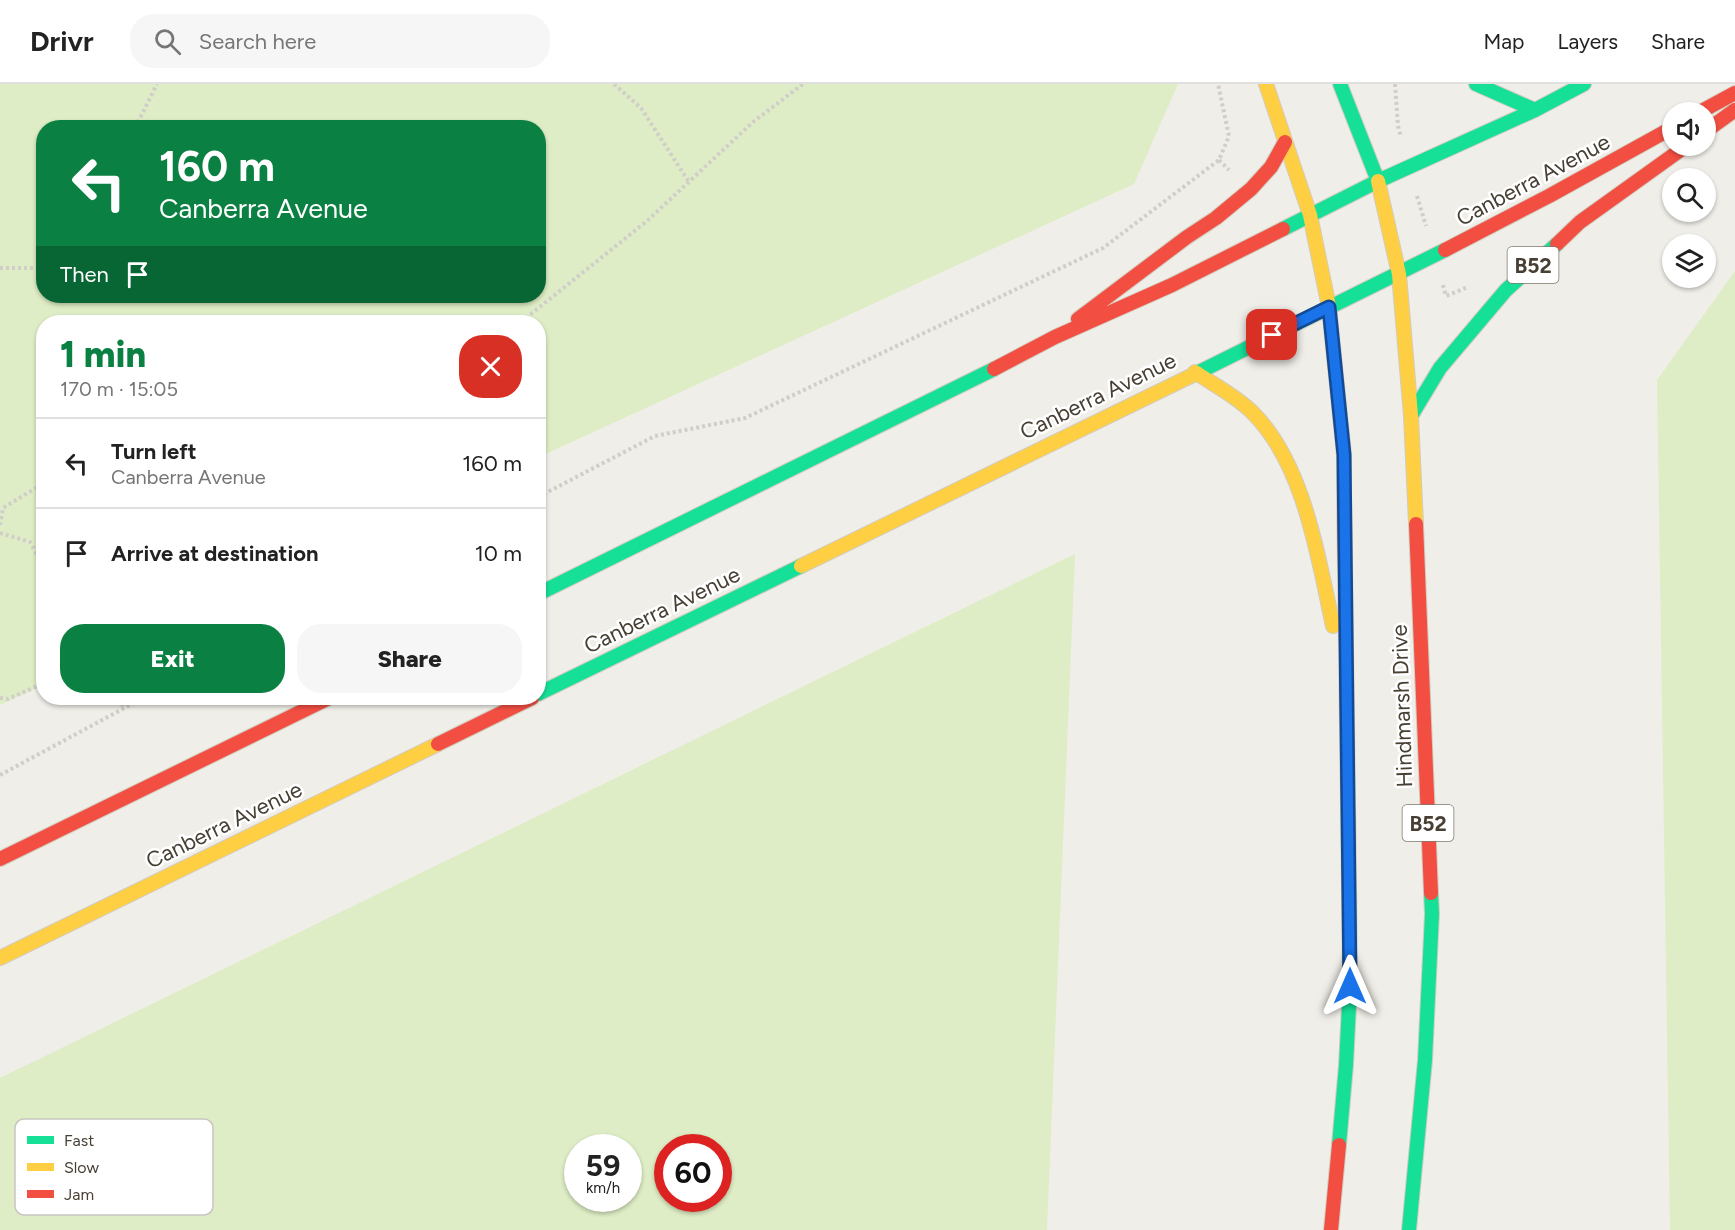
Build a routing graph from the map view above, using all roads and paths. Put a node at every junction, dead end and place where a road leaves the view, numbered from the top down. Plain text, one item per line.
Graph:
1 (157, 84) edge
2 (615, 84) edge
3 (802, 84) edge
4 (1218, 84) edge
5 (1266, 84) edge
6 (1340, 84) edge
7 (1395, 84) edge
8 (1476, 84) edge
9 (1584, 84) edge
10 (1735, 93) edge
11 (1716, 103) edge
12 (1535, 110) junction
13 (1735, 110) edge
14 (139, 120) edge
15 (1716, 124) edge
16 (1398, 126) junction
17 (1662, 134) edge
18 (1285, 142) junction
19 (1364, 145) junction
20 (1672, 156) edge
21 (1409, 166) junction
22 (1378, 181) junction
23 (690, 182) junction
24 (1310, 215) junction
25 (1434, 255) junction
26 (0, 268) edge
27 (36, 268) edge
28 (1399, 274) junction
29 (1446, 296) dead end
30 (546, 302) edge
31 (545, 303) edge
32 (1329, 307) junction
33 (530, 315) edge
34 (1055, 337) junction
35 (1195, 372) junction
36 (1412, 416) junction
37 (36, 488) edge
38 (546, 493) edge
39 (0, 525) edge
40 (0, 533) edge
41 (36, 553) edge
42 (546, 590) edge
43 (36, 687) edge
44 (546, 690) edge
45 (1348, 692) junction
46 (0, 698) edge
47 (122, 705) edge
48 (129, 705) edge
49 (315, 705) edge
50 (518, 705) edge
51 (124, 708) junction
52 (0, 776) edge
53 (0, 859) edge
54 (0, 958) edge
55 (1330, 1230) edge
56 (1409, 1230) edge

1 - 14 path
2 - 23 path
3 - 23 path
4 - 38 path
5 - 18 main road
6 - 19 main road, Hindmarsh Drive
7 - 16 path
8 - 12 main road
9 - 12 main road
10 - 11 main road
12 - 21 main road
13 - 15 main road
16 - 19 path
16 - 21 path
17 - 25 main road, Canberra Avenue
18 - 24 main road
18 - 34 main road
19 - 22 main road, Hindmarsh Drive
20 - 36 main road, B52
21 - 22 main road
21 - 25 path
22 - 24 main road
22 - 28 main road, Hindmarsh Drive
23 - 30 path
24 - 32 main road
24 - 34 main road
25 - 28 main road, Canberra Avenue
25 - 29 path
26 - 27 path
28 - 32 main road, Canberra Avenue
28 - 36 main road, Hindmarsh Drive
31 - 33 path
32 - 35 main road, Canberra Avenue
32 - 45 main road
34 - 42 main road
35 - 44 main road, Canberra Avenue
35 - 45 main road
36 - 56 main road, Hindmarsh Drive / B52
37 - 39 path
40 - 41 path
43 - 46 path
45 - 55 main road
47 - 51 path
48 - 51 path
49 - 53 main road
50 - 54 main road, Canberra Avenue
51 - 52 path

